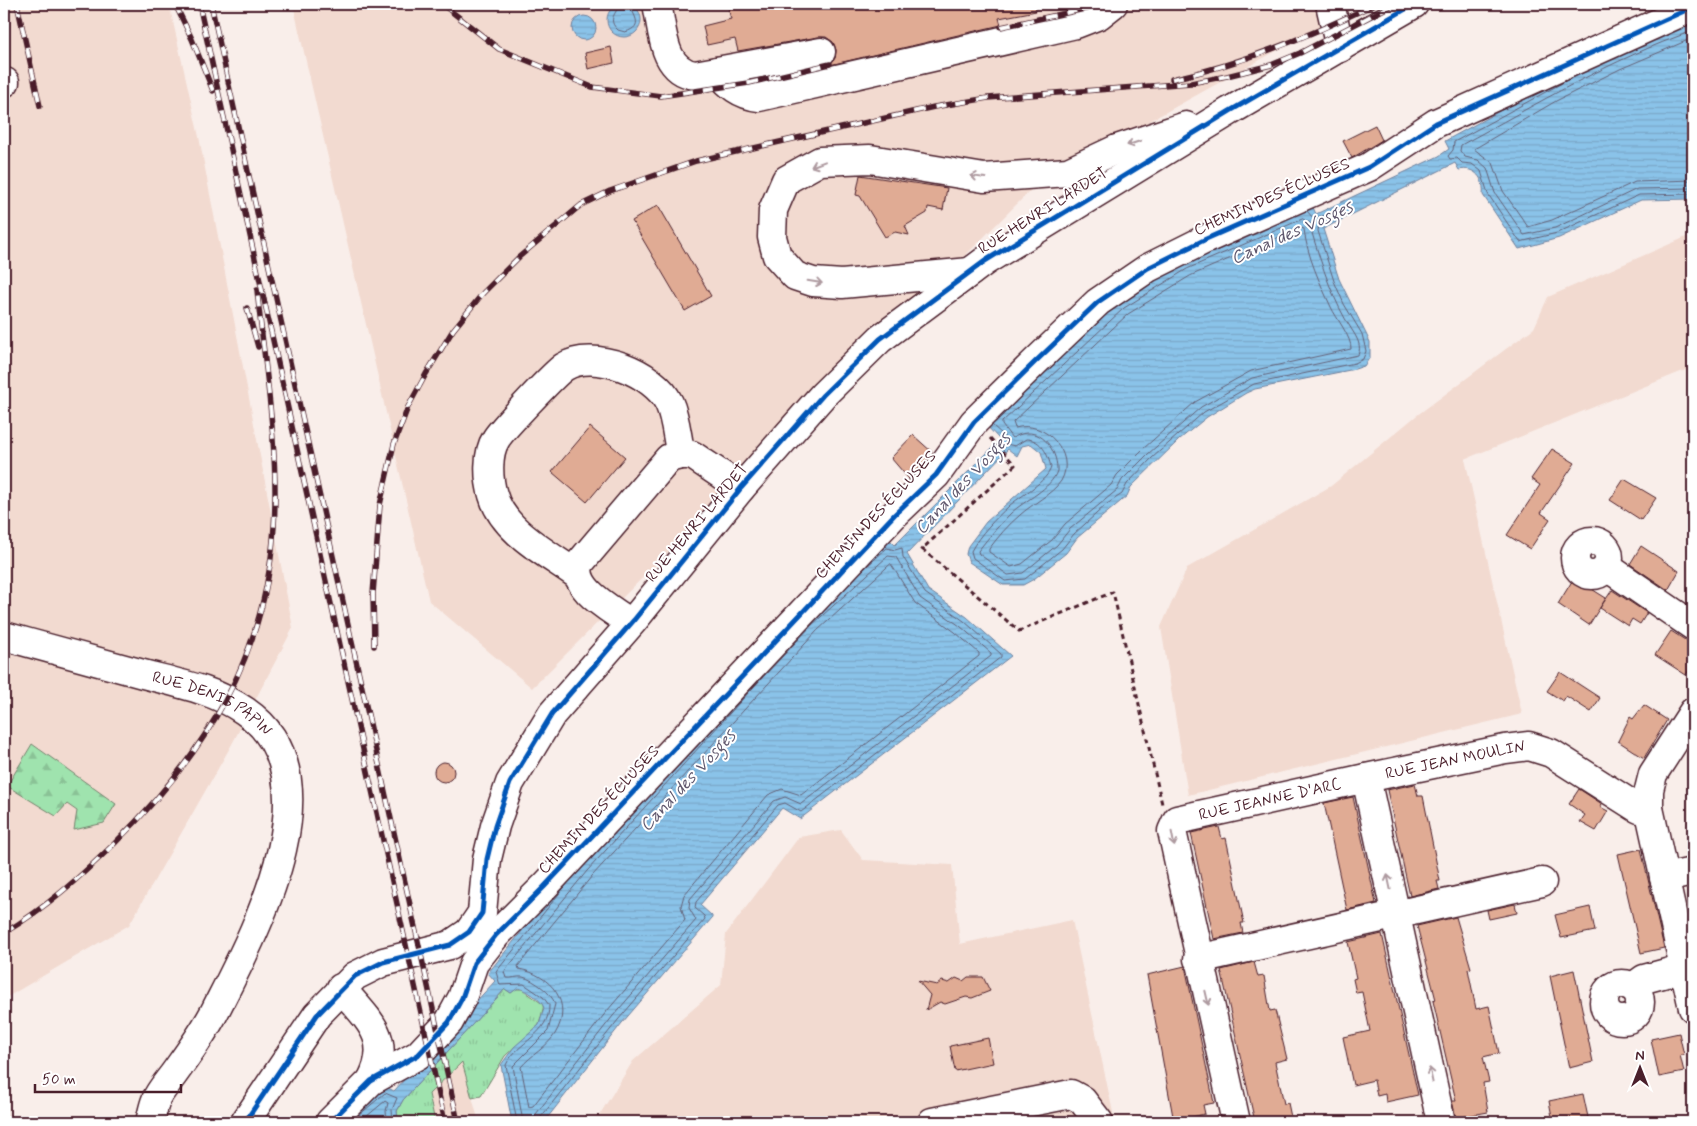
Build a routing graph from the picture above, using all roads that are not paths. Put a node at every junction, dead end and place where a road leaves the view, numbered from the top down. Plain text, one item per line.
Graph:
1 (658, 4) edge
2 (1113, 4) edge
3 (1330, 4) edge
4 (1414, 4) edge
5 (1693, 7) edge
6 (1340, 48) junction
7 (821, 52) dead end
8 (717, 71) junction
9 (1230, 112) junction
10 (970, 272) junction
11 (681, 455) junction
12 (741, 488) junction
13 (1606, 567) dead end
14 (576, 574) junction
15 (630, 623) junction
16 (1693, 626) edge
17 (4, 636) edge
18 (1693, 712) edge
19 (1366, 778) junction
20 (1649, 808) junction
21 (1693, 872) edge
22 (1664, 878) junction
23 (1542, 882) dead end
24 (544, 887) junction
25 (482, 913) junction
26 (1396, 915) junction
27 (1198, 959) junction
28 (1685, 968) junction
29 (1633, 987) dead end
30 (341, 988) junction
31 (1693, 1008) edge
32 (371, 1081) junction
33 (150, 1122) edge
34 (244, 1122) edge
35 (330, 1122) edge
36 (932, 1122) edge
37 (1099, 1122) edge
38 (1236, 1122) edge
39 (1441, 1122) edge

1 - 8 street
2 - 8 street
3 - 6 street
4 - 6 street, RUE HENRI LARDET
5 - 24 street, CHEMIN DES ÉCLUSES
6 - 9 street, RUE HENRI LARDET
7 - 8 street
9 - 10 street, RUE HENRI LARDET
9 -> 10 street
10 - 12 street, RUE HENRI LARDET
11 - 12 street
11 - 14 street
11 - 14 street
12 - 15 street, RUE HENRI LARDET
13 - 16 street
14 - 15 street
15 - 25 street, RUE HENRI LARDET
17 - 33 street, RUE DENIS PAPIN
18 - 20 street
19 - 20 street, RUE JEAN MOULIN
26 -> 19 street
19 -> 27 street, RUE JEANNE D'ARC
20 - 22 street
21 - 22 street
22 - 28 street
23 - 26 street
24 - 25 street
24 - 32 street, CHEMIN DES ÉCLUSES
25 - 30 street
26 - 27 street
39 -> 26 street
27 -> 38 street, RUE JEANNE D'ARC
28 - 29 street
28 - 31 street
30 - 32 street
30 - 34 street
32 - 35 street, CHEMIN DES ÉCLUSES
36 - 37 street

